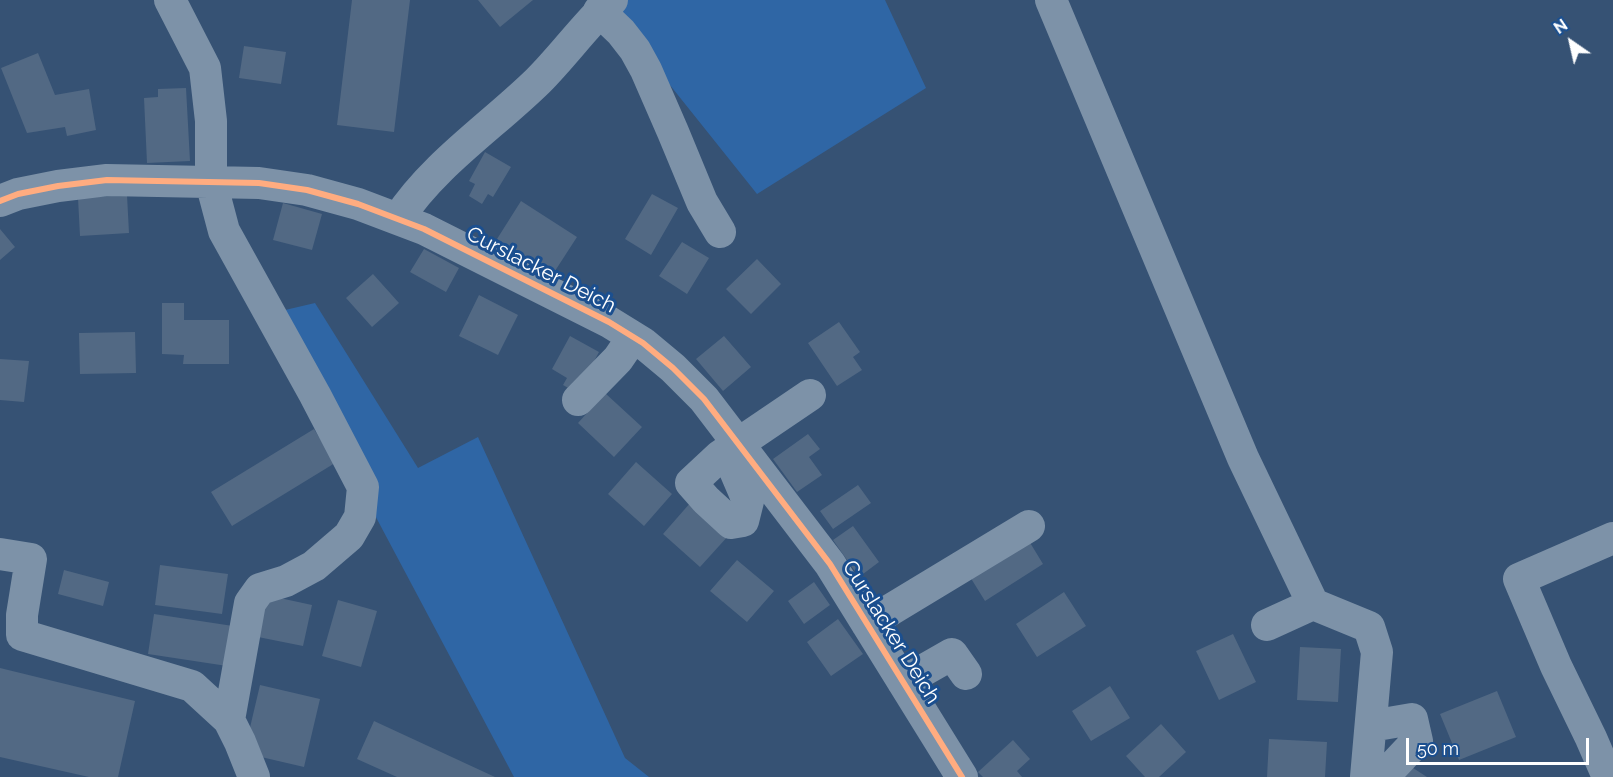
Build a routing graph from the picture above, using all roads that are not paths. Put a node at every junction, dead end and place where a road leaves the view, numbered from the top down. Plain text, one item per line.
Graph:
1 (170, 0) edge
2 (1051, 0) edge
3 (606, 6) edge
4 (211, 182) junction
5 (0, 201) edge
6 (398, 219) junction
7 (720, 232) dead end
8 (633, 337) junction
9 (810, 395) dead end
10 (578, 400) dead end
11 (732, 448) junction
12 (1029, 526) dead end
13 (1613, 538) edge
14 (0, 554) edge
15 (1313, 604) junction
16 (867, 624) junction
17 (1267, 625) dead end
18 (966, 674) dead end
19 (903, 682) junction
20 (229, 720) junction
21 (1371, 726) junction
22 (248, 776) edge
23 (962, 777) edge
24 (1366, 777) edge
25 (1383, 777) edge
26 (1608, 777) edge

1 - 4 street
2 - 15 street
3 - 6 street
3 - 7 street
4 - 5 street, Curslacker Deich
4 - 6 street, Curslacker Deich
4 - 20 street
6 - 8 street, Curslacker Deich
8 - 10 street
8 - 11 street, Curslacker Deich
9 - 11 street
11 - 16 street, Curslacker Deich
12 - 16 street
13 - 26 street
14 - 20 street
15 - 17 street
15 - 21 street
16 - 19 street, Curslacker Deich
18 - 19 street
19 - 23 street, Curslacker Deich
20 - 22 street
21 - 24 street
21 - 25 street

